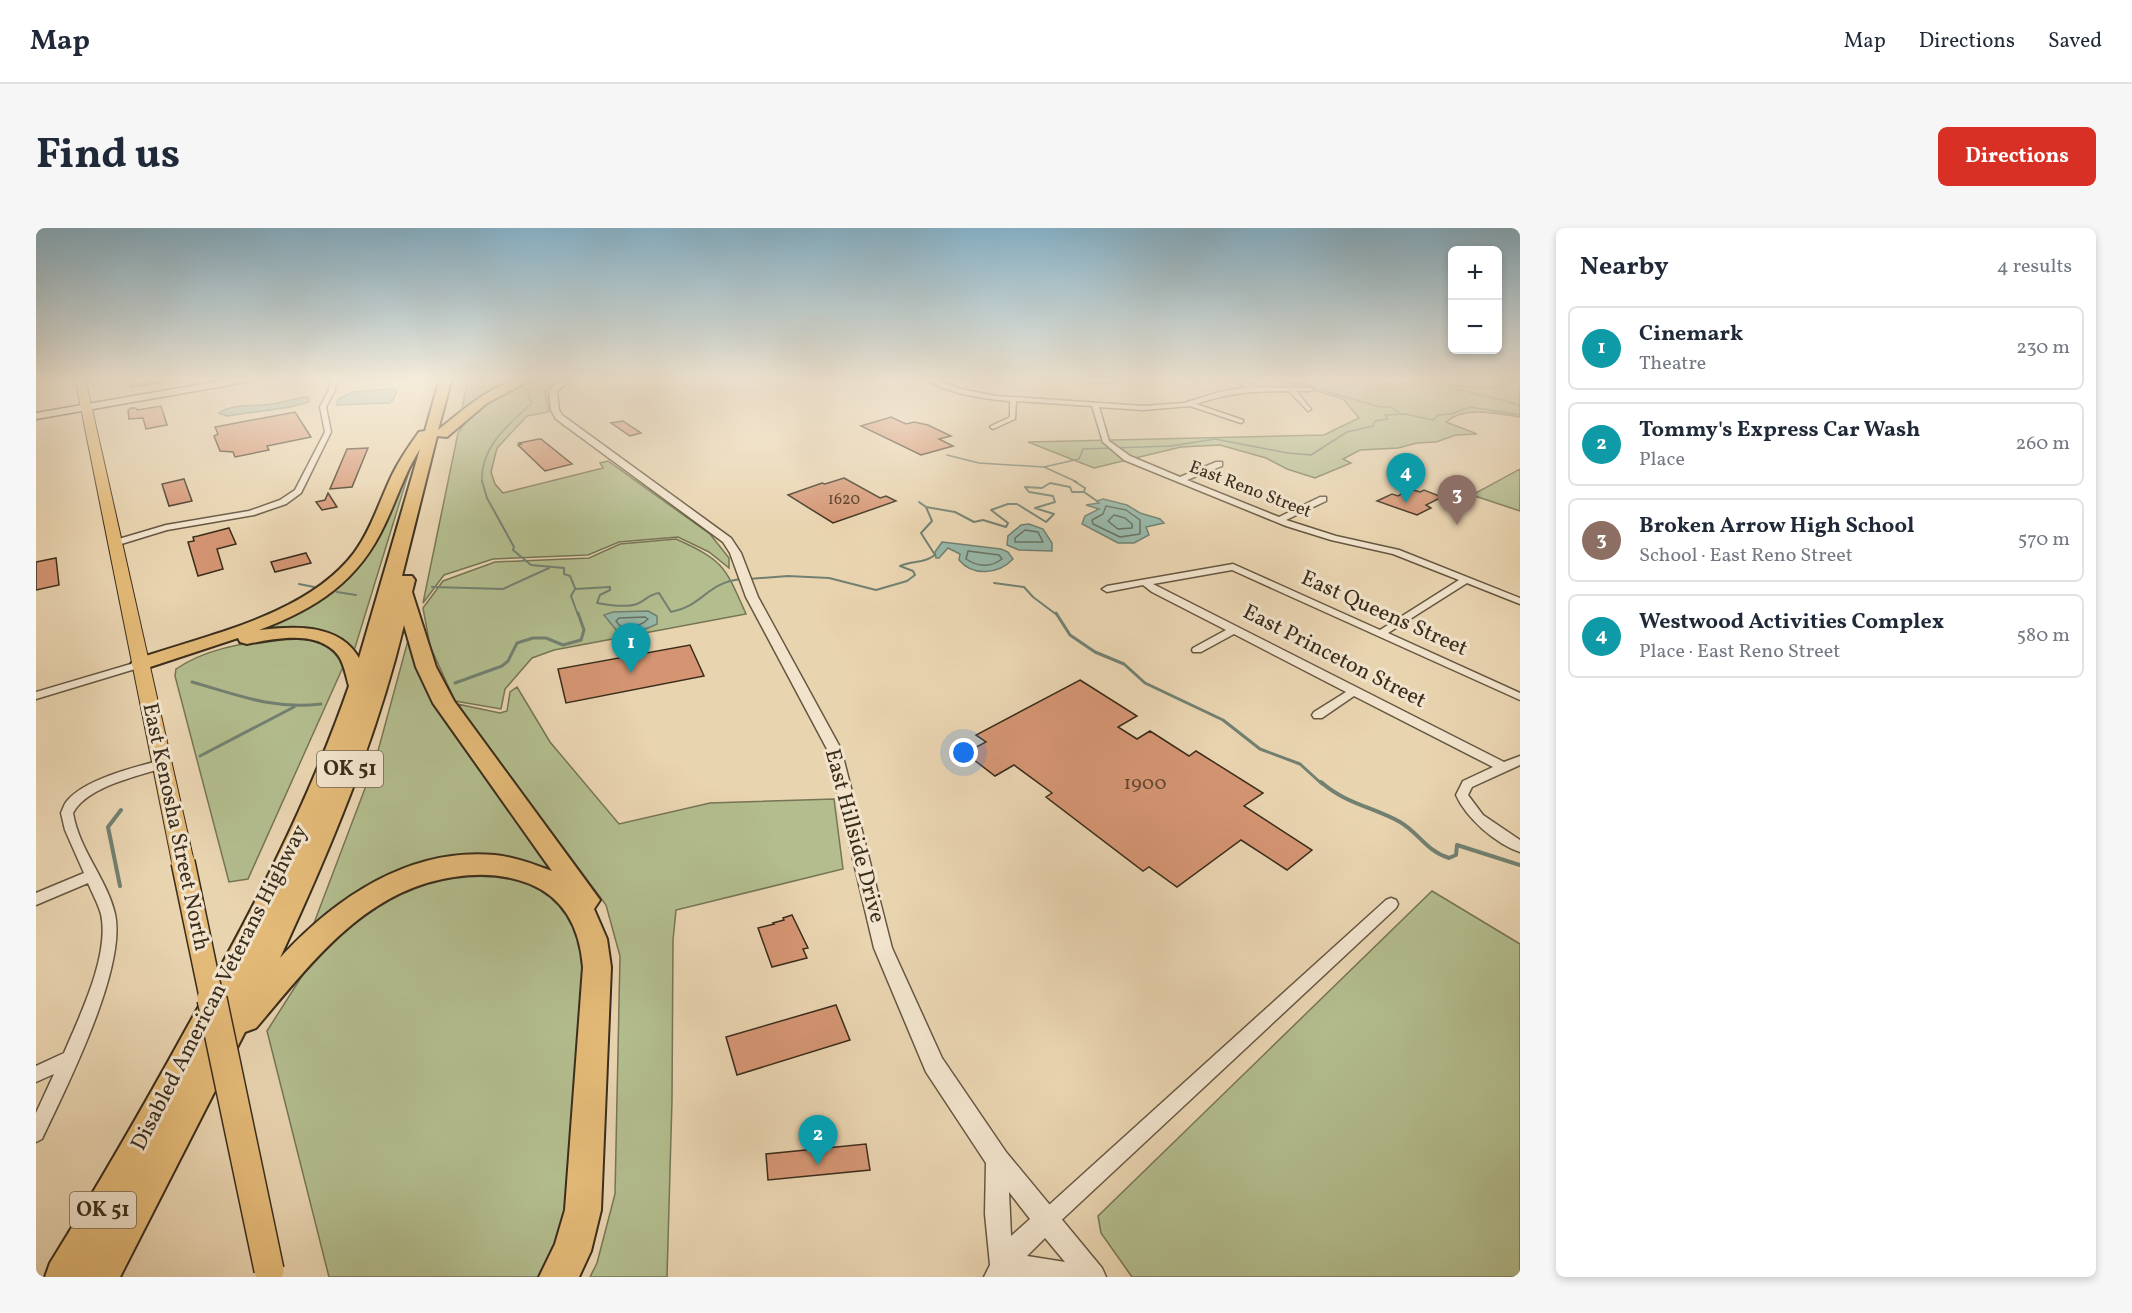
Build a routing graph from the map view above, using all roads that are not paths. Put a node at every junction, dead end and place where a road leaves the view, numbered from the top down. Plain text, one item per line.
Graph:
1 (438, 426) joint
2 (91, 427) edge
3 (327, 427) edge
4 (437, 427) edge
5 (574, 427) edge
6 (1103, 427) edge
7 (1219, 464) dead end
8 (1179, 480) junction
9 (1323, 499) dead end
10 (1279, 520) junction
11 (115, 543) junction
12 (1466, 580) junction
13 (1146, 583) junction
14 (1107, 589) dead end
15 (403, 590) junction
16 (1520, 601) edge
17 (1234, 630) junction
18 (1380, 634) junction
19 (1197, 650) dead end
20 (141, 664) junction
21 (360, 687) junction
22 (1354, 690) junction
23 (36, 696) edge
24 (1520, 697) edge
25 (1318, 715) dead end
26 (1520, 760) edge
27 (162, 764) junction
28 (1503, 767) junction
29 (1520, 847) edge
30 (93, 875) junction
31 (36, 899) edge
32 (1391, 903) dead end
33 (226, 1040) junction
34 (70, 1059) junction
35 (36, 1074) edge
36 (36, 1133) edge
37 (998, 1160) junction
38 (1046, 1221) junction
39 (1000, 1272) edge
40 (270, 1274) edge
41 (1092, 1276) edge
42 (64, 1277) edge
43 (99, 1277) edge
44 (558, 1277) edge
45 (575, 1277) edge

1 - 15 highway, Disabled American Veterans Highway / OK 51
1 - 21 highway, Disabled American Veterans Highway / OK 51
2 - 11 main road, East Kenosha Street North
3 - 11 street
4 - 20 highway
5 - 37 street, East Hillside Drive
6 - 8 street, East Reno Street
7 - 8 street
8 - 10 street, East Reno Street
9 - 10 street
10 - 12 street, East Reno Street
11 - 20 main road, East Kenosha Street North
12 - 16 street, East Reno Street
12 - 18 street
13 - 14 street
13 - 17 street, East Princeton Street
13 - 18 street, East Queens Street
15 - 33 highway, Disabled American Veterans Highway / OK 51
15 - 45 highway
17 - 19 street
17 - 22 street, East Princeton Street
18 - 24 street, East Queens Street
20 - 21 highway
20 - 23 street
20 - 27 main road, East Kenosha Street North
21 - 42 highway, Disabled American Veterans Highway / OK 51
22 - 25 street
22 - 28 street, East Princeton Street
26 - 28 street
27 - 30 street
27 - 40 main road, East Kenosha Street North, bridge
28 - 29 street
30 - 31 street
30 - 34 street
32 - 38 street
33 - 43 highway, Disabled American Veterans Highway / OK 51
33 - 44 highway
34 - 35 street
34 - 36 street
37 - 38 street, East Hillside Drive
37 - 39 street
38 - 39 street
38 - 41 street, East Hillside Drive
39 - 41 street

